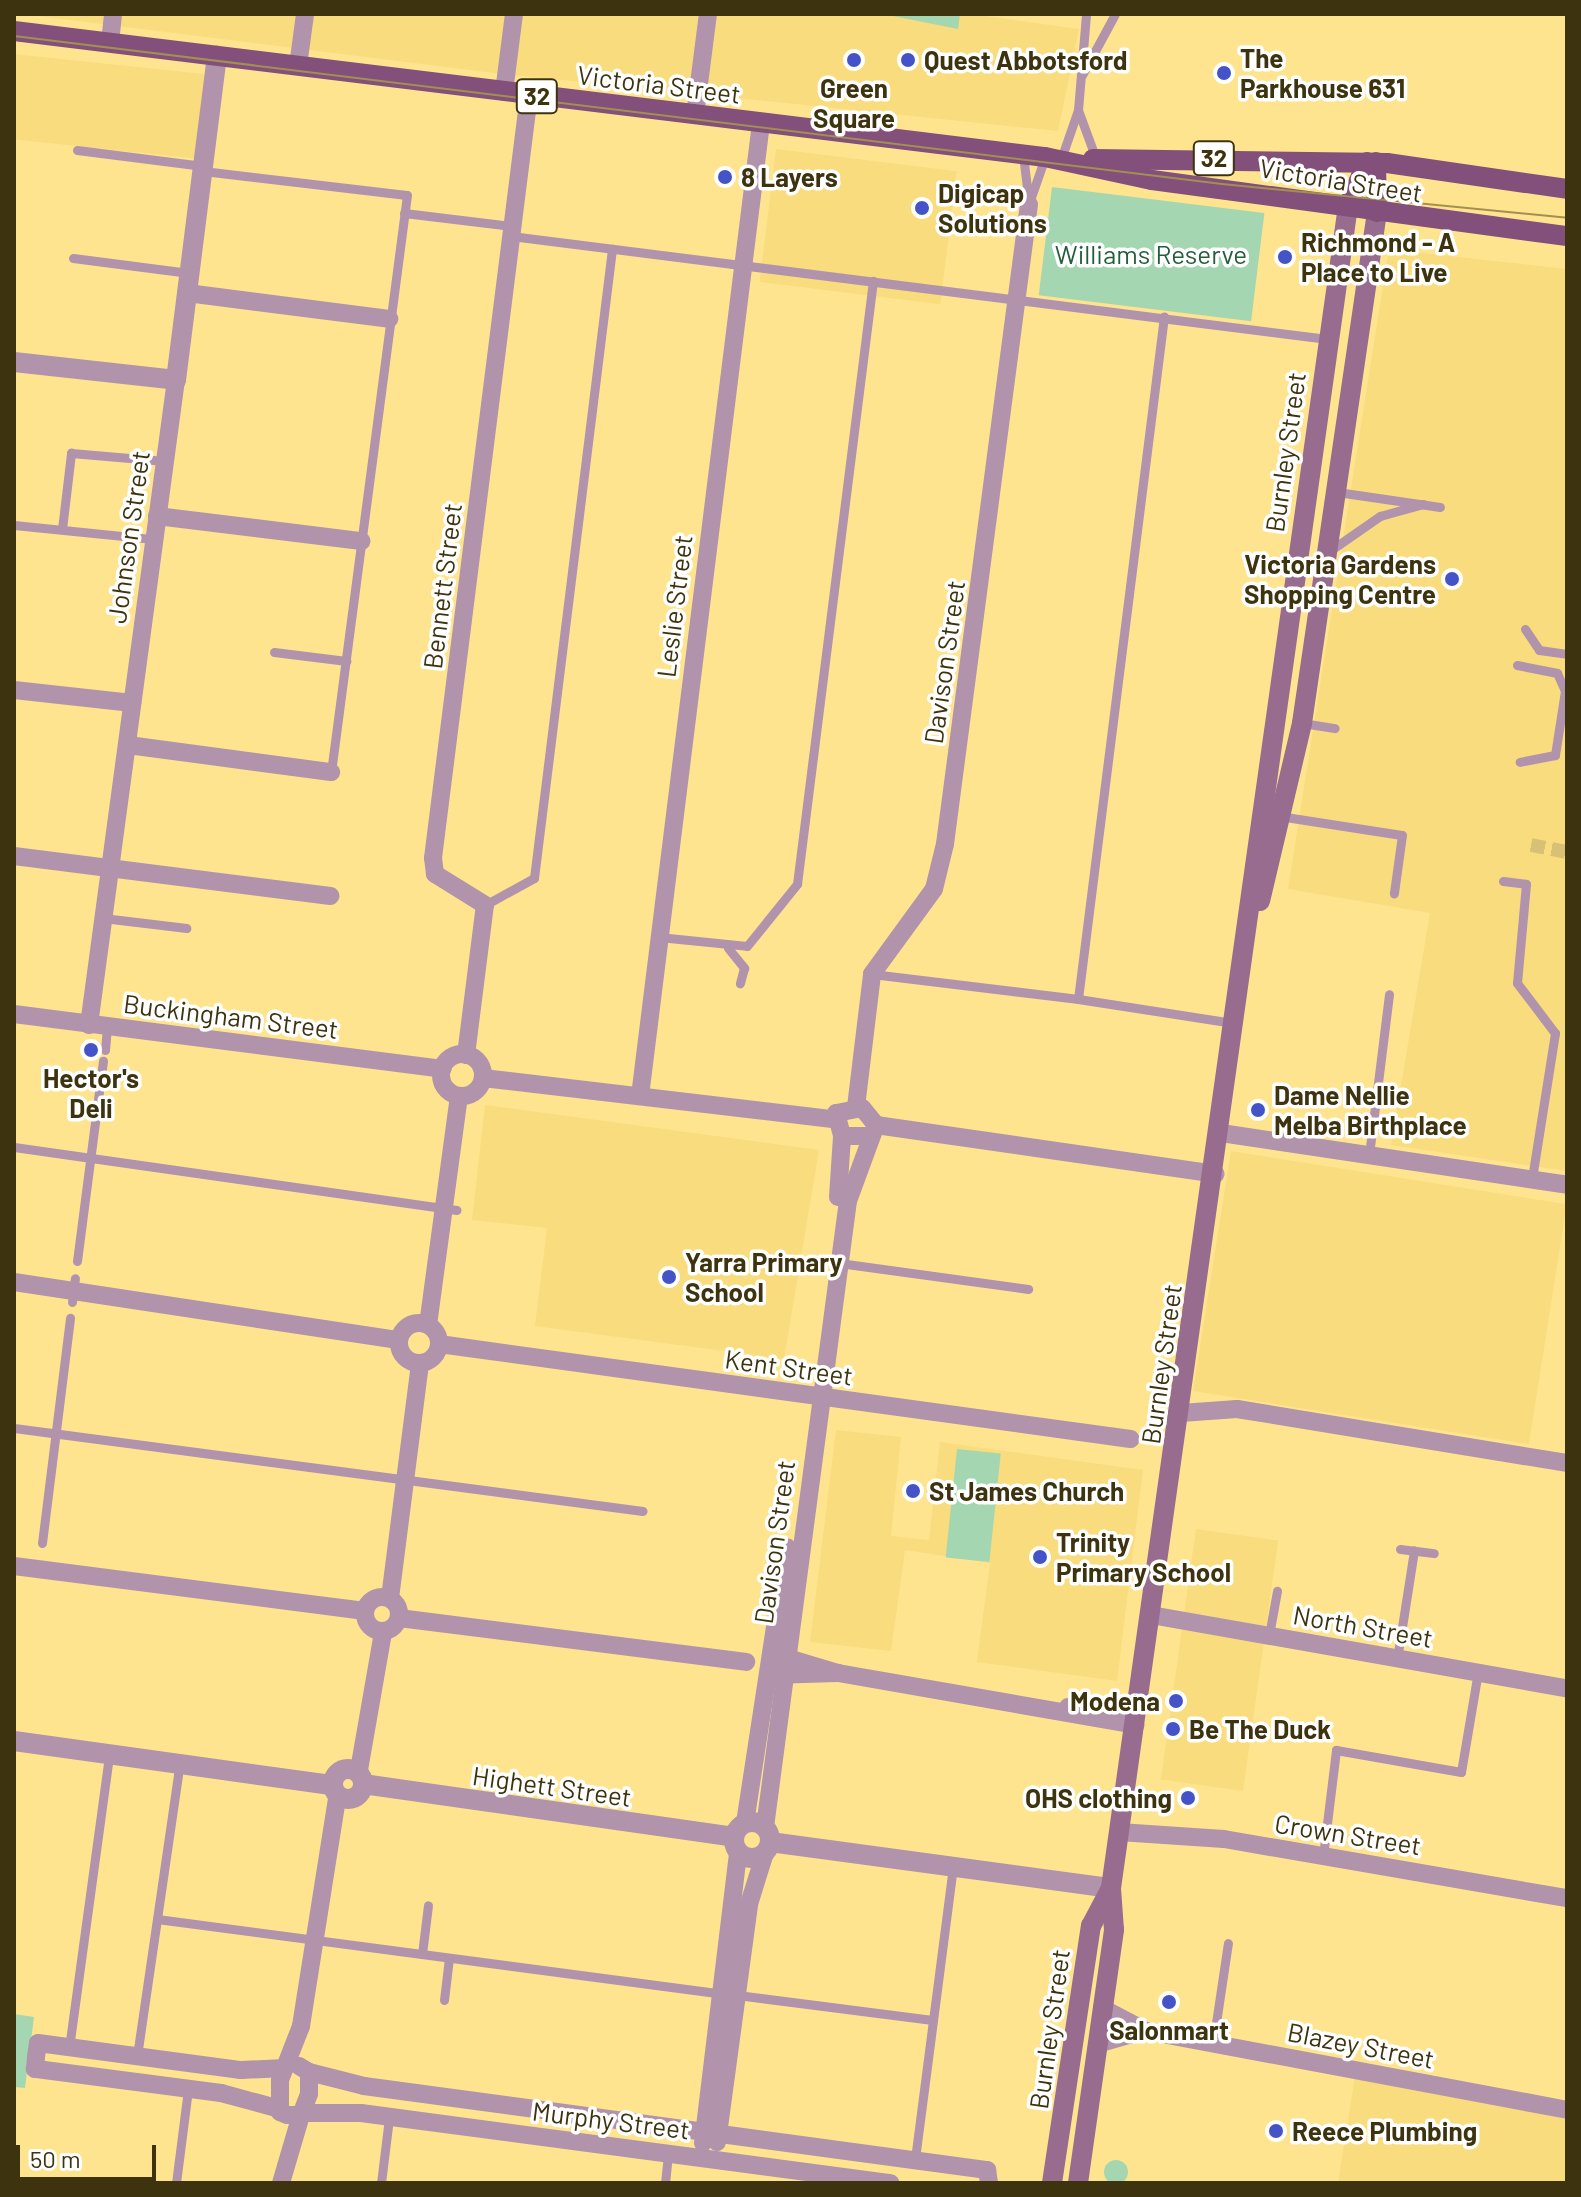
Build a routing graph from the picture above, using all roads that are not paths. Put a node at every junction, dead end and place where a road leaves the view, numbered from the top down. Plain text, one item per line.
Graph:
1 (113, 14) edge
2 (305, 14) edge
3 (514, 14) edge
4 (708, 14) edge
5 (1086, 14) edge
6 (1115, 14) edge
7 (14, 31) edge
8 (110, 43) junction
9 (217, 56) junction
10 (298, 66) junction
11 (1081, 78) junction
12 (504, 92) junction
13 (529, 95) junction
14 (1078, 110) junction
15 (695, 115) junction
16 (761, 123) junction
17 (77, 150) dead end
18 (1023, 155) junction
19 (1053, 158) junction
20 (1096, 159) junction
21 (1372, 162) junction
22 (203, 168) junction
23 (1567, 189) edge
24 (1029, 204) junction
25 (1348, 206) junction
26 (1377, 212) junction
27 (404, 213) junction
28 (511, 231) junction
29 (1567, 236) edge
30 (612, 249) junction
31 (73, 258) dead end
32 (743, 265) junction
33 (873, 281) junction
34 (188, 283) junction
35 (1018, 297) junction
36 (1164, 316) junction
37 (389, 319) junction
38 (1328, 339) junction
39 (14, 362) edge
40 (176, 380) junction
41 (165, 461) junction
42 (1306, 484) junction
43 (1337, 492) junction
44 (1423, 504) junction
45 (1440, 507) dead end
46 (157, 516) junction
47 (14, 525) edge
48 (62, 529) junction
49 (153, 539) junction
50 (361, 541) junction
51 (1328, 552) junction
52 (1525, 629) dead end
53 (274, 652) dead end
54 (1567, 654) edge
55 (346, 661) junction
56 (1517, 665) dead end
57 (14, 690) edge
58 (132, 703) junction
59 (1274, 720) junction
60 (1302, 723) junction
61 (1335, 728) dead end
62 (128, 745) junction
63 (1520, 762) dead end
64 (331, 772) joint
65 (1279, 816) junction
66 (14, 856) edge
67 (109, 867) junction
68 (1503, 881) dead end
69 (1394, 893) dead end
70 (330, 896) dead end
71 (485, 905) junction
72 (103, 918) junction
73 (186, 928) dead end
74 (659, 937) junction
75 (1248, 943) junction
76 (728, 948) junction
77 (872, 974) junction
78 (740, 983) dead end
79 (1389, 994) dead end
80 (1078, 999) junction
81 (14, 1014) edge
82 (1237, 1023) junction
83 (98, 1026) junction
84 (105, 1050) dead end
85 (466, 1055) junction
86 (103, 1061) dead end
87 (442, 1069) junction
88 (483, 1078) junction
89 (459, 1096) junction
90 (640, 1096) junction
91 (856, 1107) junction
92 (833, 1119) junction
93 (872, 1131) junction
94 (1221, 1133) junction
95 (842, 1136) junction
96 (14, 1147) edge
97 (1369, 1155) junction
98 (91, 1158) junction
99 (1215, 1174) junction
100 (1532, 1179) junction
101 (1567, 1185) edge
102 (450, 1209) junction
103 (77, 1261) dead end
104 (834, 1263) junction
105 (14, 1282) edge
106 (1028, 1289) dead end
107 (70, 1318) dead end
108 (428, 1325) junction
109 (399, 1340) junction
110 (439, 1344) junction
111 (420, 1363) junction
112 (814, 1397) junction
113 (1181, 1413) junction
114 (14, 1428) edge
115 (56, 1433) junction
116 (1131, 1439) dead end
117 (1567, 1463) edge
118 (405, 1481) junction
119 (643, 1511) dead end
120 (42, 1543) dead end
121 (1400, 1549) dead end
122 (1414, 1550) junction
123 (1434, 1553) dead end
124 (14, 1566) edge
125 (1277, 1591) dead end
126 (390, 1598) junction
127 (365, 1611) junction
128 (1151, 1615) junction
129 (399, 1618) junction
130 (383, 1632) junction
131 (1269, 1636) junction
132 (779, 1654) junction
133 (1397, 1659) junction
134 (746, 1662) dead end
135 (1478, 1672) junction
136 (838, 1673) junction
137 (776, 1676) junction
138 (1567, 1688) edge
139 (1136, 1717) junction
140 (14, 1741) edge
141 (110, 1751) junction
142 (180, 1761) junction
143 (361, 1777) junction
144 (335, 1791) junction
145 (1119, 1832) junction
146 (753, 1839) junction
147 (1323, 1856) junction
148 (953, 1866) junction
149 (1111, 1888) junction
150 (1567, 1898) edge
151 (428, 1905) dead end
152 (157, 1919) junction
153 (313, 1940) junction
154 (1228, 1943) dead end
155 (422, 1954) junction
156 (449, 1958) junction
157 (730, 1994) junction
158 (444, 2000) dead end
159 (1102, 2008) junction
160 (932, 2020) junction
161 (1146, 2031) junction
162 (1213, 2043) junction
163 (1097, 2044) junction
164 (69, 2048) junction
165 (137, 2056) junction
166 (237, 2069) junction
167 (297, 2069) junction
168 (353, 2084) junction
169 (188, 2089) junction
170 (233, 2095) junction
171 (280, 2110) junction
172 (1567, 2110) edge
173 (349, 2113) junction
174 (302, 2114) junction
175 (389, 2118) junction
176 (712, 2132) junction
177 (286, 2152) junction
178 (869, 2153) junction
179 (668, 2154) junction
180 (708, 2159) junction
181 (915, 2159) junction
182 (866, 2182) edge
183 (176, 2183) edge
184 (281, 2183) edge
185 (381, 2183) edge
186 (665, 2183) edge
187 (890, 2183) edge
188 (989, 2183) edge
189 (1052, 2183) edge
190 (1078, 2183) edge

1 - 8 street
2 - 10 street
3 - 12 street
4 - 15 street
5 - 11 lane
6 - 11 lane
7 - 8 main road, Victoria Street / 32
8 - 9 main road, Victoria Street / 32
9 - 10 main road, Victoria Street / 32
9 - 22 street, Johnson Street
10 - 12 main road, Victoria Street / 32
11 - 14 lane
12 - 13 main road, Victoria Street / 32
13 - 15 main road, Victoria Street / 32
13 - 28 street, Bennett Street
14 - 19 lane, Davison Street
14 - 20 lane
15 - 16 main road, Victoria Street / 32
16 - 18 main road, Victoria Street / 32
16 - 32 street, Leslie Street
17 - 22 lane
18 - 19 main road, Victoria Street / 32
18 - 24 lane, Davison Street
19 - 20 main road, Victoria Street / 32
19 - 24 lane, Davison Street
19 - 25 main road, Victoria Street / 32
20 - 21 main road, Victoria Street / 32
21 - 23 main road, Victoria Street / 32
21 - 25 main road
21 - 26 main road
22 - 27 lane
22 - 34 street, Johnson Street
24 - 35 street, Davison Street
25 - 26 main road, Victoria Street / 32
25 - 38 main road, Burnley Street
26 - 29 main road, Victoria Street / 32
26 - 43 main road, Burnley Street
27 - 28 lane
27 - 37 lane
28 - 30 lane
28 - 71 street, Bennett Street
30 - 32 lane
30 - 71 lane
31 - 34 lane
32 - 33 lane
32 - 74 street, Leslie Street
33 - 35 lane
33 - 76 lane
34 - 37 street
34 - 40 street, Johnson Street
35 - 36 lane
35 - 77 street, Davison Street
36 - 38 lane
36 - 80 lane
37 - 50 lane
38 - 42 main road, Burnley Street
39 - 40 street
40 - 41 street, Johnson Street
41 - 46 street, Johnson Street
41 - 48 lane
42 - 43 main road
42 - 59 main road, Burnley Street
43 - 44 lane
43 - 51 main road, Burnley Street
44 - 45 lane
44 - 51 lane
46 - 49 street, Johnson Street
46 - 50 street
47 - 48 lane
48 - 49 lane
49 - 58 street, Johnson Street
50 - 55 lane
51 - 60 main road, Burnley Street
52 - 54 lane
53 - 55 lane
55 - 64 lane
56 - 63 lane
57 - 58 street
58 - 62 street, Johnson Street
59 - 60 main road
59 - 75 main road, Burnley Street
60 - 61 lane
60 - 65 main road, Burnley Street
62 - 64 street
62 - 67 street, Johnson Street
65 - 69 lane
65 - 75 main road, Burnley Street
66 - 67 street
67 - 70 street
67 - 72 street, Johnson Street
68 - 100 lane
71 - 85 street
72 - 73 lane
72 - 83 street, Johnson Street
74 - 76 lane
74 - 90 street, Leslie Street
75 - 82 main road, Burnley Street
76 - 78 lane
77 - 80 lane
77 - 91 street, Davison Street
79 - 97 lane
80 - 82 lane
81 - 83 street, Buckingham Street
82 - 94 main road, Burnley Street
83 - 84 lane
83 - 87 street, Buckingham Street
85 - 87 street
85 - 88 street
86 - 98 lane
87 - 89 street
88 - 89 street
88 - 90 street
89 - 102 street
90 - 92 street
91 - 92 street
91 - 93 street
92 - 95 street
93 - 95 street
93 - 99 street
93 - 104 street, Davison Street
94 - 97 street
94 - 99 main road, Burnley Street
95 - 104 street, Davison Street
96 - 98 lane
97 - 100 street
98 - 102 lane
98 - 103 lane
99 - 113 main road, Burnley Street
100 - 101 street
102 - 108 street
104 - 106 lane
104 - 112 street, Davison Street
105 - 109 street
107 - 115 lane
108 - 109 street
108 - 110 street
109 - 111 street
110 - 111 street
110 - 112 street, Kent Street
111 - 118 street
112 - 116 street, Kent Street
112 - 132 street, Davison Street
113 - 117 street
113 - 128 main road, Burnley Street
114 - 115 lane
115 - 118 lane
115 - 120 lane
118 - 119 lane
118 - 126 street
121 - 122 lane
122 - 123 lane
122 - 133 lane
124 - 127 street
125 - 131 lane
126 - 127 street
126 - 129 street
127 - 130 street
128 - 131 street, North Street
128 - 139 main road, Burnley Street
129 - 130 street
129 - 134 street
130 - 143 street
131 - 133 street, North Street
132 - 136 street
132 - 137 street, Davison Street
133 - 135 street, North Street
135 - 138 street, North Street
135 - 147 lane
136 - 137 street
136 - 139 street
137 - 146 street, Davison Street
139 - 145 main road, Burnley Street
140 - 141 street
141 - 142 street
141 - 164 lane
142 - 144 street
142 - 152 lane
143 - 144 street
143 - 146 street, Highett Street
144 - 153 street
145 - 147 street, Crown Street
145 - 149 main road, Burnley Street
146 - 148 street, Highett Street
146 - 157 street, Davison Street
146 - 157 street, Davison Street
147 - 150 street, Crown Street
148 - 149 street, Highett Street
148 - 160 lane
149 - 159 main road, Burnley Street
149 - 189 main road, Burnley Street
151 - 155 lane
152 - 153 lane
152 - 165 lane
153 - 155 lane
153 - 167 street
154 - 162 lane
155 - 156 lane
156 - 157 lane
156 - 158 lane
157 - 160 lane
157 - 176 street, Davison Street
159 - 161 street, Blazey Street
159 - 163 main road, Burnley Street
160 - 181 lane
161 - 162 street, Blazey Street
161 - 163 street, Blazey Street
162 - 172 street, Blazey Street
163 - 190 main road, Burnley Street
164 - 165 street, Murphy Street
164 - 169 street, Murphy Street
165 - 166 street, Murphy Street
166 - 167 street, Murphy Street
166 - 170 street
167 - 168 street, Murphy Street
167 - 171 street
167 - 174 street
168 - 173 street
168 - 176 street, Murphy Street
169 - 170 street, Murphy Street
169 - 183 lane
170 - 171 street, Murphy Street
171 - 174 street, Murphy Street
171 - 177 street
173 - 174 street, Murphy Street
173 - 175 street, Murphy Street
174 - 177 street
175 - 179 street, Murphy Street
175 - 185 lane
176 - 178 street, Murphy Street
176 - 180 street, Davison Street
177 - 184 street
178 - 181 street, Murphy Street
178 - 182 street
179 - 180 street, Murphy Street
179 - 186 lane
180 - 182 street, Murphy Street
181 - 188 street, Murphy Street
182 - 187 street, Murphy Street

